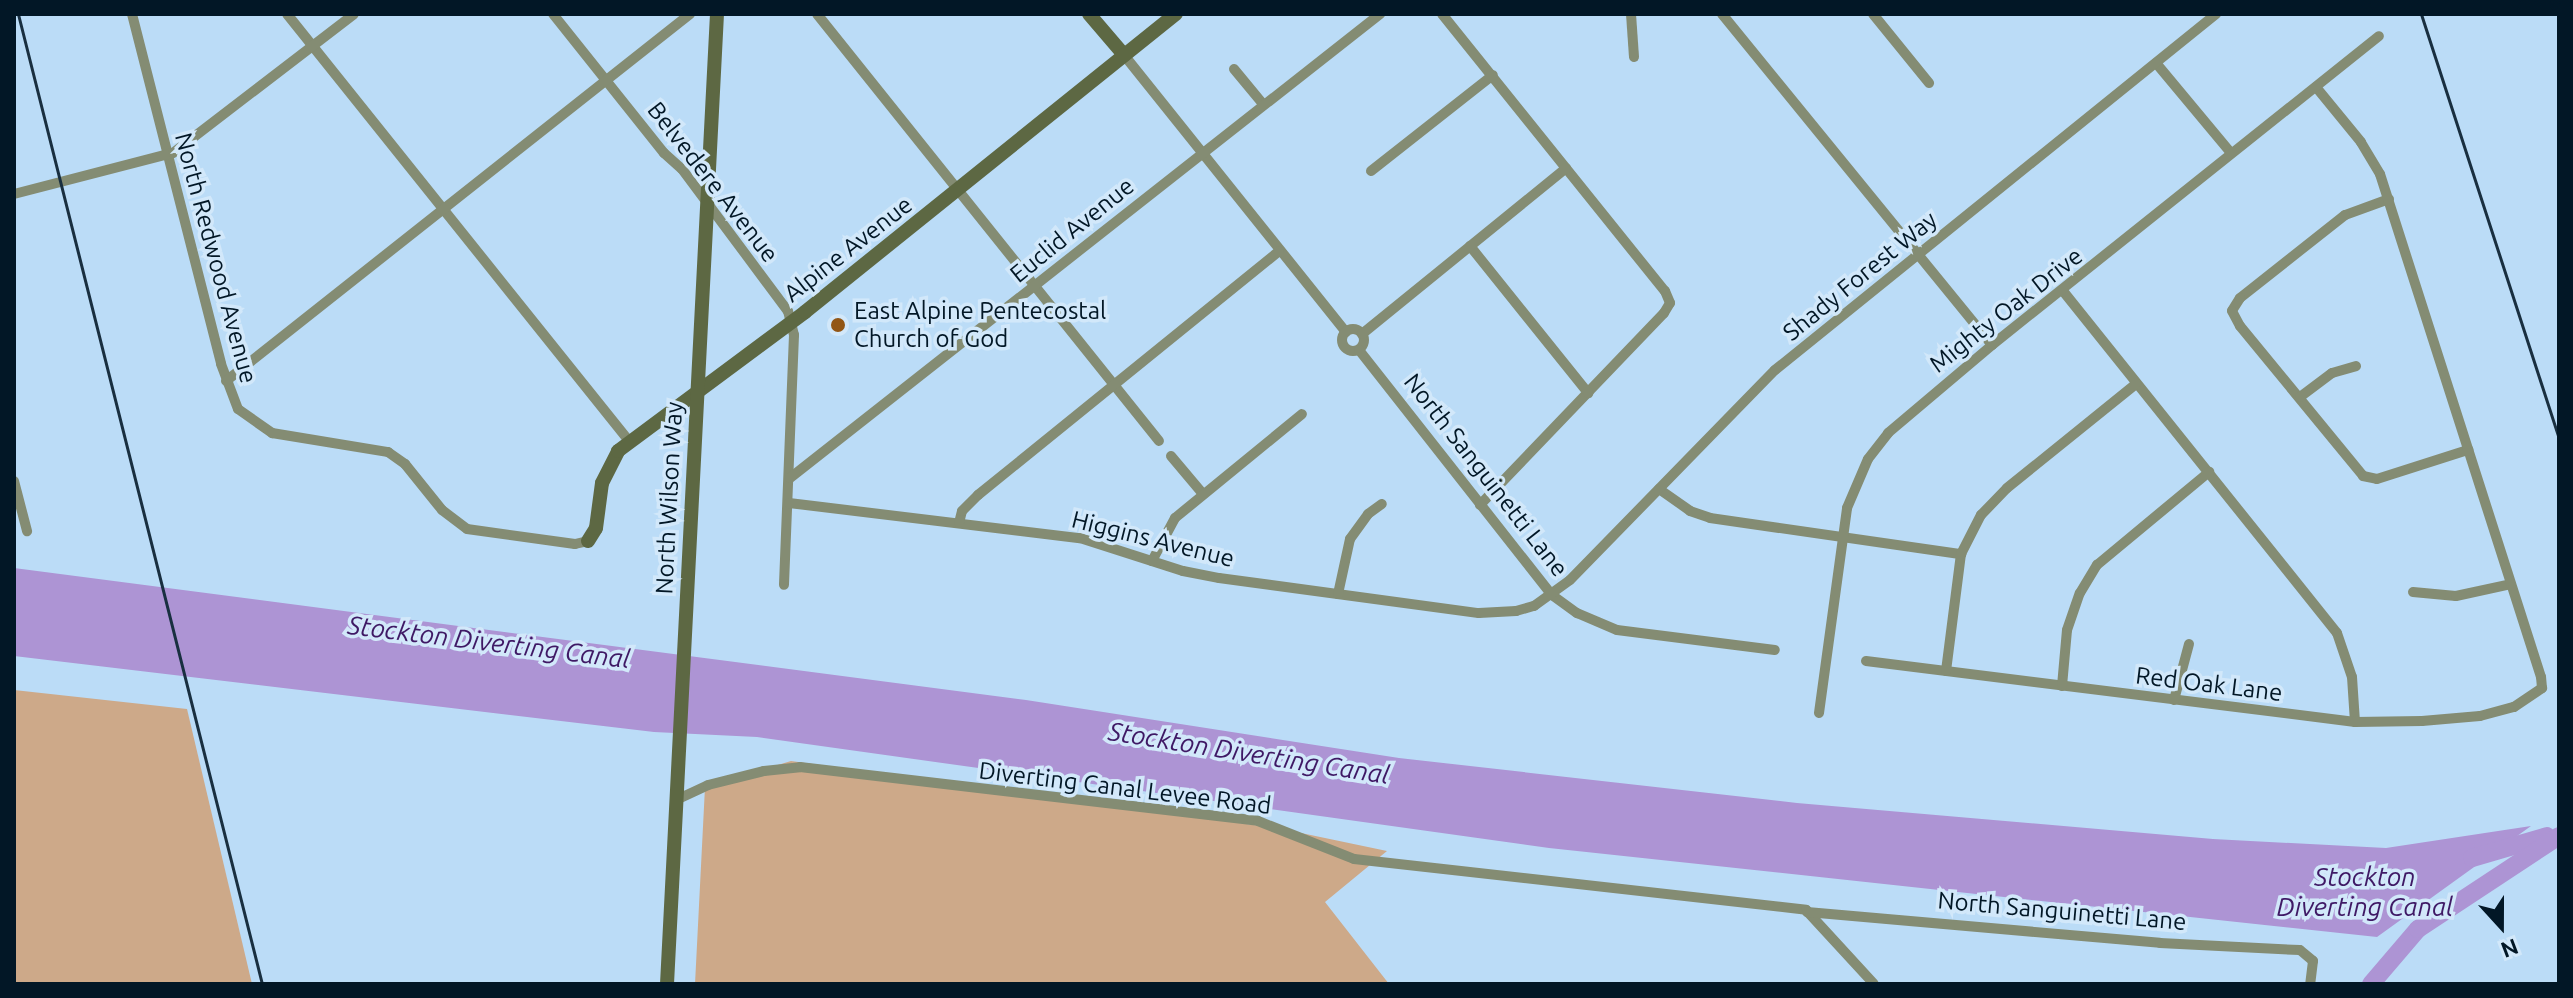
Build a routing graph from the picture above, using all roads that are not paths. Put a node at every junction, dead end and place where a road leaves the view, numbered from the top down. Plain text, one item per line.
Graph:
1 (132, 14) edge
2 (287, 14) edge
3 (354, 14) edge
4 (553, 14) edge
5 (690, 14) edge
6 (717, 14) edge
7 (817, 14) edge
8 (1089, 14) edge
9 (1176, 14) edge
10 (1380, 14) edge
11 (1442, 14) edge
12 (1631, 14) edge
13 (1722, 14) edge
14 (1873, 14) edge
15 (2216, 14) edge
16 (2379, 36) dead end
17 (313, 46) junction
18 (1124, 55) junction
19 (1634, 57) dead end
20 (2156, 63) junction
21 (1234, 69) dead end
22 (1493, 75) junction
23 (605, 79) junction
24 (1929, 83) dead end
25 (2316, 87) junction
26 (1263, 104) junction
27 (1200, 153) junction
28 (2231, 153) junction
29 (167, 155) junction
30 (1566, 168) junction
31 (1371, 171) dead end
32 (958, 190) junction
33 (14, 194) edge
34 (2389, 199) junction
35 (706, 202) junction
36 (444, 208) junction
37 (1470, 246) junction
38 (1279, 251) junction
39 (1916, 255) junction
40 (1034, 286) junction
41 (2063, 291) junction
42 (792, 321) junction
43 (1346, 332) junction
44 (1362, 334) junction
45 (1992, 345) junction
46 (1359, 350) junction
47 (2356, 366) dead end
48 (226, 381) junction
49 (2136, 384) junction
50 (1115, 385) junction
51 (1588, 393) junction
52 (695, 396) junction
53 (2300, 397) junction
54 (1302, 414) dead end
55 (629, 441) junction
56 (1159, 441) dead end
57 (2468, 450) junction
58 (1171, 456) dead end
59 (2209, 472) junction
60 (790, 478) junction
61 (14, 481) edge
62 (1659, 489) junction
63 (1203, 494) junction
64 (789, 503) junction
65 (1382, 504) dead end
66 (1480, 505) junction
67 (959, 523) junction
68 (27, 531) dead end
69 (1840, 537) junction
70 (588, 541) joint
71 (1961, 554) junction
72 (1152, 561) junction
73 (2511, 584) junction
74 (784, 585) dead end
75 (2413, 592) dead end
76 (1338, 594) junction
77 (1552, 595) junction
78 (2189, 644) dead end
79 (1775, 650) dead end
80 (1866, 661) dead end
81 (1946, 671) junction
82 (2062, 686) junction
83 (2174, 700) junction
84 (1819, 713) dead end
85 (2355, 722) junction
86 (676, 800) junction
87 (1806, 911) junction
88 (667, 984) edge
89 (1874, 984) edge
90 (2310, 984) edge

1 - 29 street, North Redwood Avenue
2 - 17 street
3 - 17 street
4 - 23 street, Belvedere Avenue
5 - 23 street
6 - 35 main road, North Wilson Way
7 - 32 street
8 - 18 main road
9 - 18 main road, Alpine Avenue
10 - 26 street, Euclid Avenue
11 - 22 street
12 - 19 street
13 - 39 street
14 - 24 street
15 - 20 street, Shady Forest Way
16 - 25 street, Mighty Oak Drive
17 - 29 street
17 - 36 street
18 - 27 street
18 - 32 main road, Alpine Avenue
20 - 28 street
20 - 39 street, Shady Forest Way
21 - 26 street
22 - 30 street
22 - 31 street
23 - 35 street, Belvedere Avenue
23 - 36 street
25 - 28 street, Mighty Oak Drive
25 - 34 street
26 - 27 street, Euclid Avenue
27 - 38 street
27 - 40 street, Euclid Avenue
28 - 41 street, Mighty Oak Drive
29 - 33 street
29 - 48 street, North Redwood Avenue
30 - 37 street
30 - 51 street
32 - 40 street
32 - 42 main road, Alpine Avenue
34 - 53 street
34 - 57 street
35 - 42 street, Belvedere Avenue
35 - 52 main road, North Wilson Way
36 - 48 street
36 - 55 street
37 - 44 street
37 - 51 street
38 - 43 street
38 - 50 street
39 - 45 street
39 - 62 street, Shady Forest Way
40 - 50 street
40 - 60 street, Euclid Avenue
41 - 45 street, Mighty Oak Drive
41 - 49 street
42 - 52 main road, Alpine Avenue
42 - 60 street
43 - 44 street
43 - 46 street
44 - 46 street
45 - 69 street, Mighty Oak Drive
46 - 66 street, North Sanguinetti Lane
47 - 53 street
48 - 70 street, North Redwood Avenue
49 - 59 street
49 - 71 street
50 - 56 street
50 - 67 street
51 - 66 street
52 - 55 main road, Alpine Avenue
52 - 86 main road, North Wilson Way
53 - 57 street
54 - 63 street
55 - 70 main road, Alpine Avenue
57 - 73 street
58 - 63 street
59 - 82 street
59 - 85 street
60 - 64 street
61 - 68 street
62 - 69 street
62 - 77 street, Shady Forest Way
63 - 72 street
64 - 67 street, Higgins Avenue
64 - 74 street
65 - 76 street
66 - 77 street, North Sanguinetti Lane
67 - 72 street, Higgins Avenue
69 - 71 street
69 - 84 street, Mighty Oak Drive
71 - 81 street
72 - 76 street, Higgins Avenue
73 - 75 street
73 - 85 street, Red Oak Lane
76 - 77 street, Higgins Avenue
77 - 79 street, North Sanguinetti Lane
78 - 83 street
80 - 81 street, Red Oak Lane
81 - 82 street, Red Oak Lane
82 - 83 street, Red Oak Lane
83 - 85 street, Red Oak Lane
86 - 87 street, Diverting Canal Levee Road
86 - 88 main road, North Wilson Way
87 - 89 street
87 - 90 street, North Sanguinetti Lane

